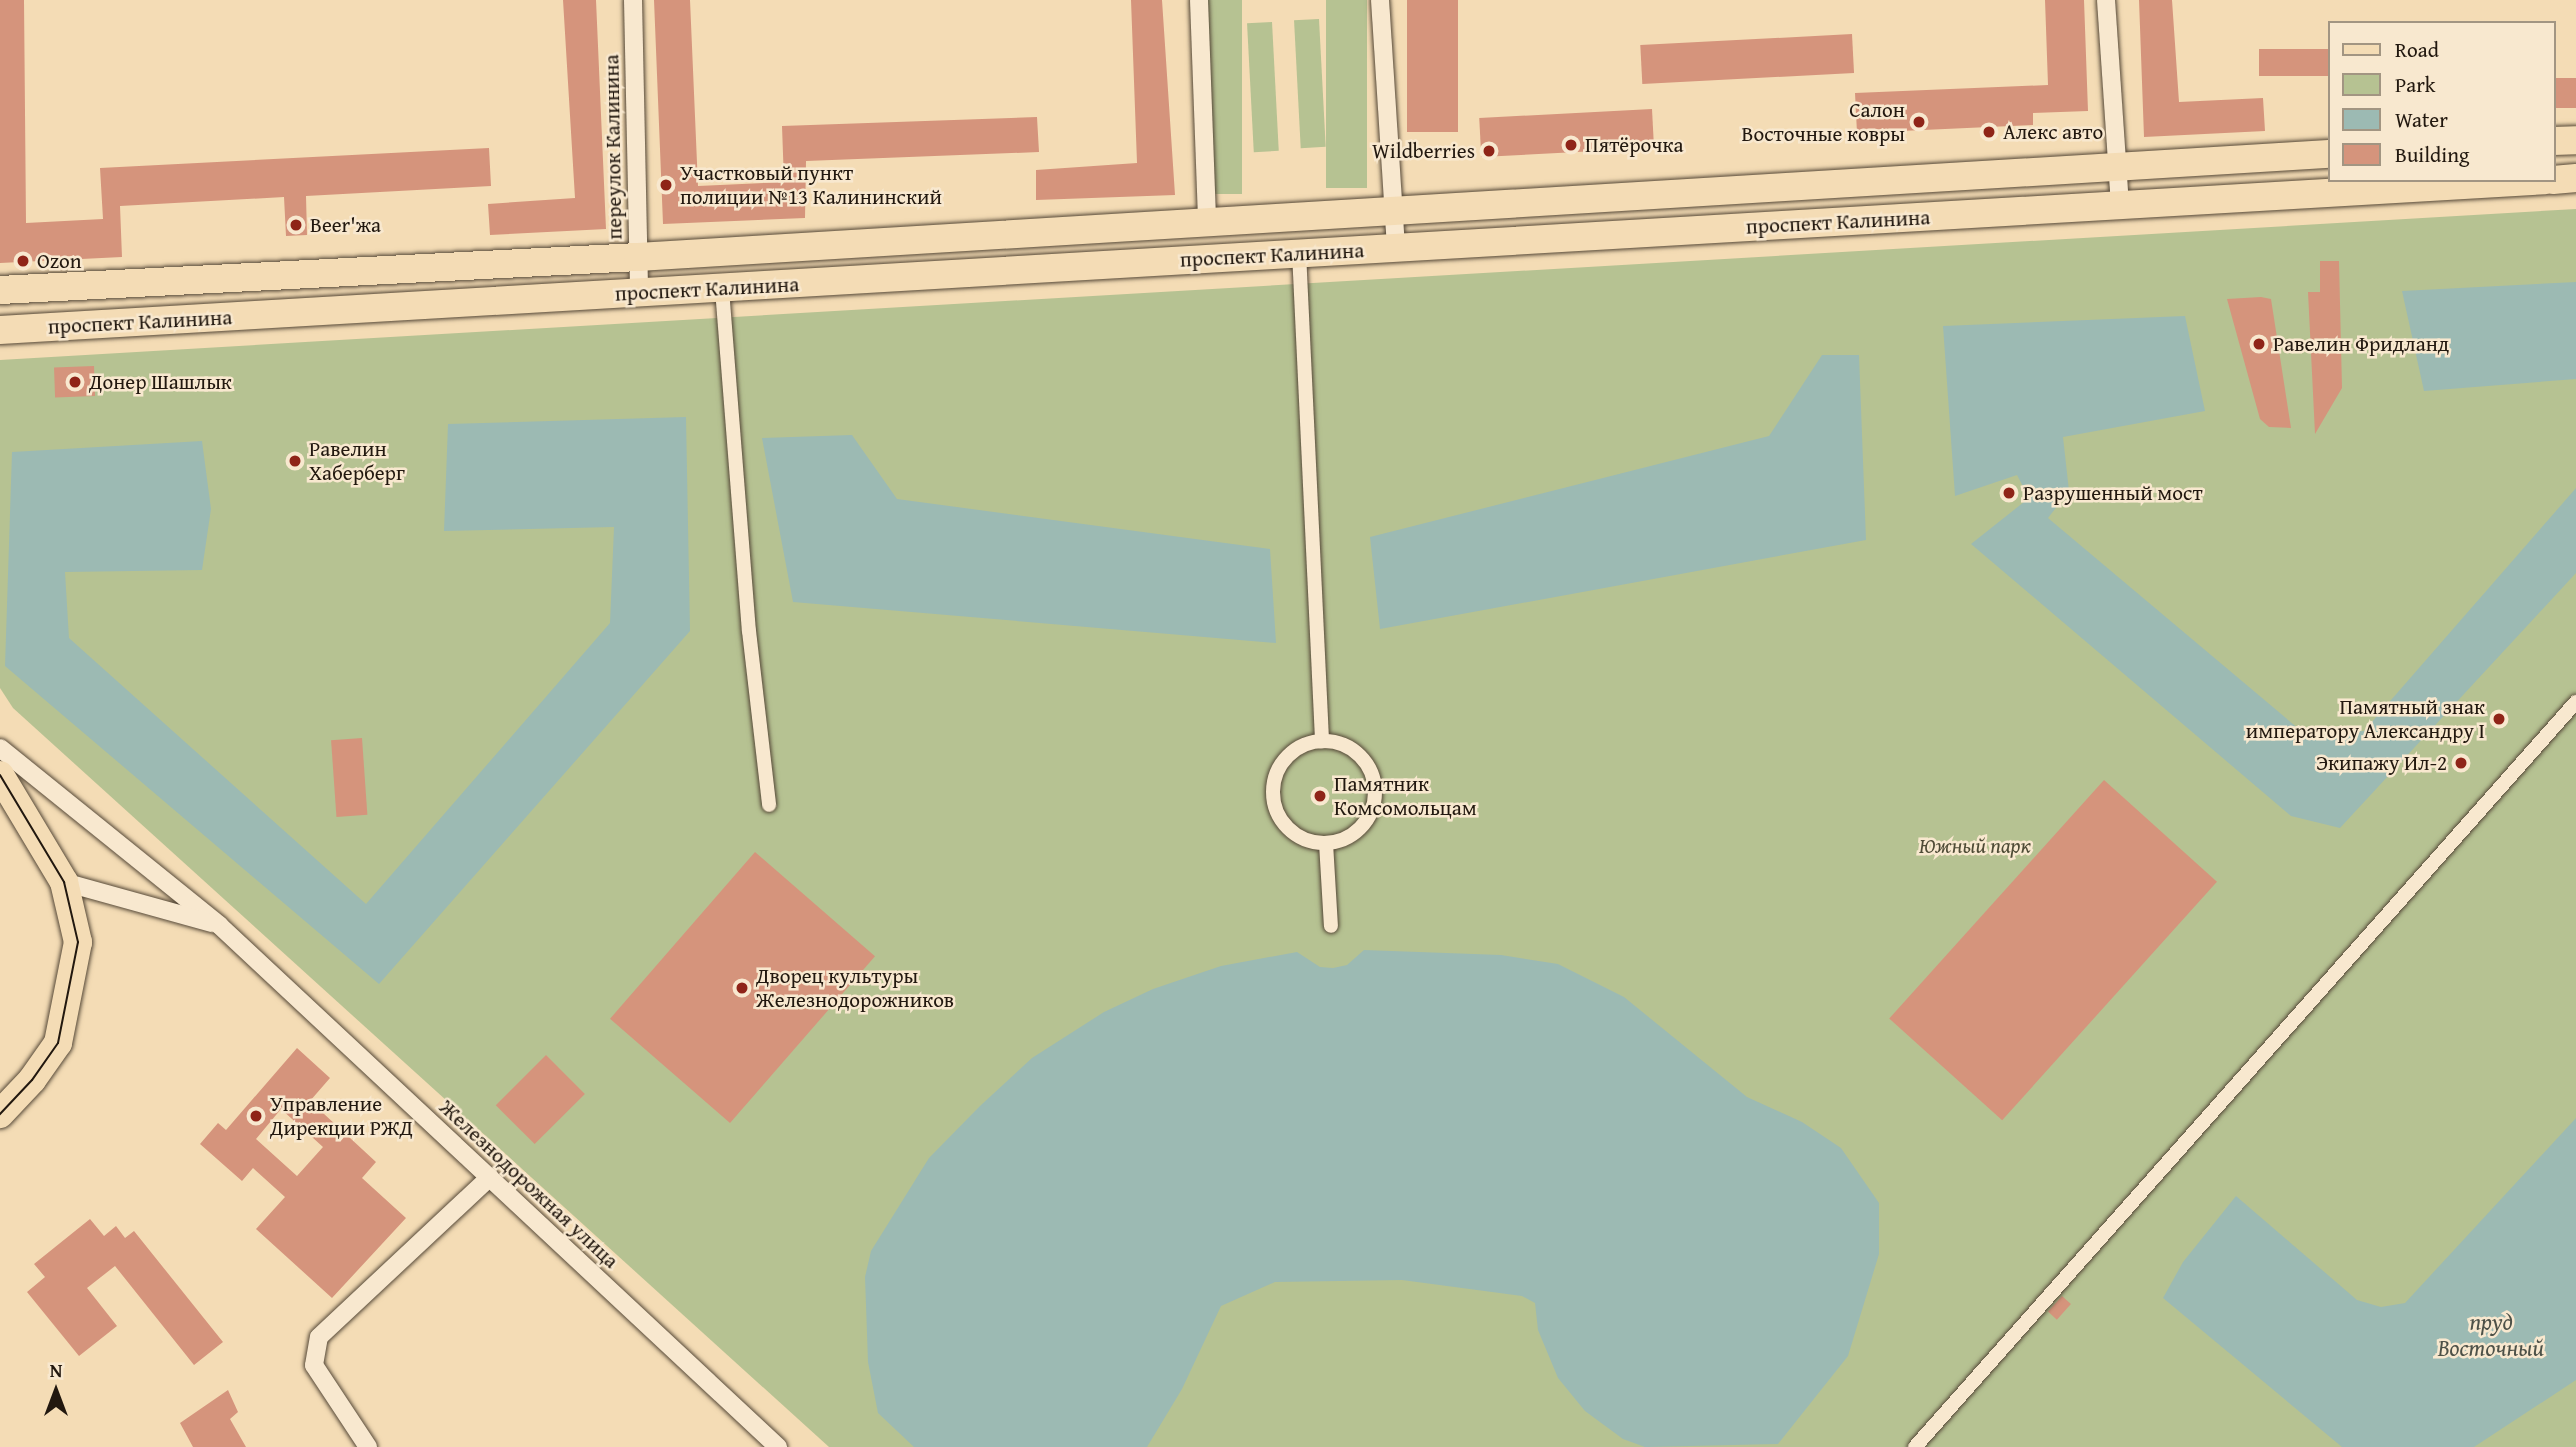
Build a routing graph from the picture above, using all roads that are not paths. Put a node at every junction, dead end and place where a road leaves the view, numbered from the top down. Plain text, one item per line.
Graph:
1 (634, 0) edge
2 (1199, 0) edge
3 (1380, 0) edge
4 (2106, 0) edge
5 (2576, 140) edge
6 (2555, 141) edge
7 (2328, 154) edge
8 (2116, 166) junction
9 (2576, 178) edge
10 (2555, 180) edge
11 (2511, 182) edge
12 (2120, 205) junction
13 (1393, 210) junction
14 (1207, 221) junction
15 (1396, 248) junction
16 (1299, 252) junction
17 (638, 257) junction
18 (722, 289) junction
19 (0, 290) edge
20 (639, 294) junction
21 (0, 330) edge
22 (2576, 702) edge
23 (1322, 741) junction
24 (0, 748) edge
25 (0, 775) edge
26 (769, 805) dead end
27 (1326, 843) junction
28 (64, 882) junction
29 (219, 925) junction
30 (1331, 926) dead end
31 (0, 1114) edge
32 (490, 1177) junction
33 (368, 1447) edge
34 (778, 1447) edge
35 (1915, 1447) edge

1 - 17 street, переулок Калинина
2 - 14 street
3 - 13 street
4 - 8 street
5 - 6 main road
7 - 8 main road, проспект Калинина
8 - 12 street
8 - 13 main road, проспект Калинина
9 - 10 main road
11 - 12 main road, проспект Калинина
12 - 15 main road, проспект Калинина
13 - 14 main road, проспект Калинина
13 - 15 street
14 - 17 main road, проспект Калинина
15 - 16 main road, проспект Калинина
16 - 18 main road, проспект Калинина
16 - 23 street
17 - 19 main road, проспект Калинина
17 - 20 street, переулок Калинина
18 - 20 main road, проспект Калинина
18 - 26 street
20 - 21 main road, проспект Калинина
22 - 35 street
23 - 27 street
23 - 27 street
24 - 29 street, Железнодорожная улица
25 - 28 main road
27 - 30 street
28 - 29 street, Железнодорожная улица
28 - 31 main road
29 - 32 street, Железнодорожная улица
32 - 33 street
32 - 34 street, Железнодорожная улица

